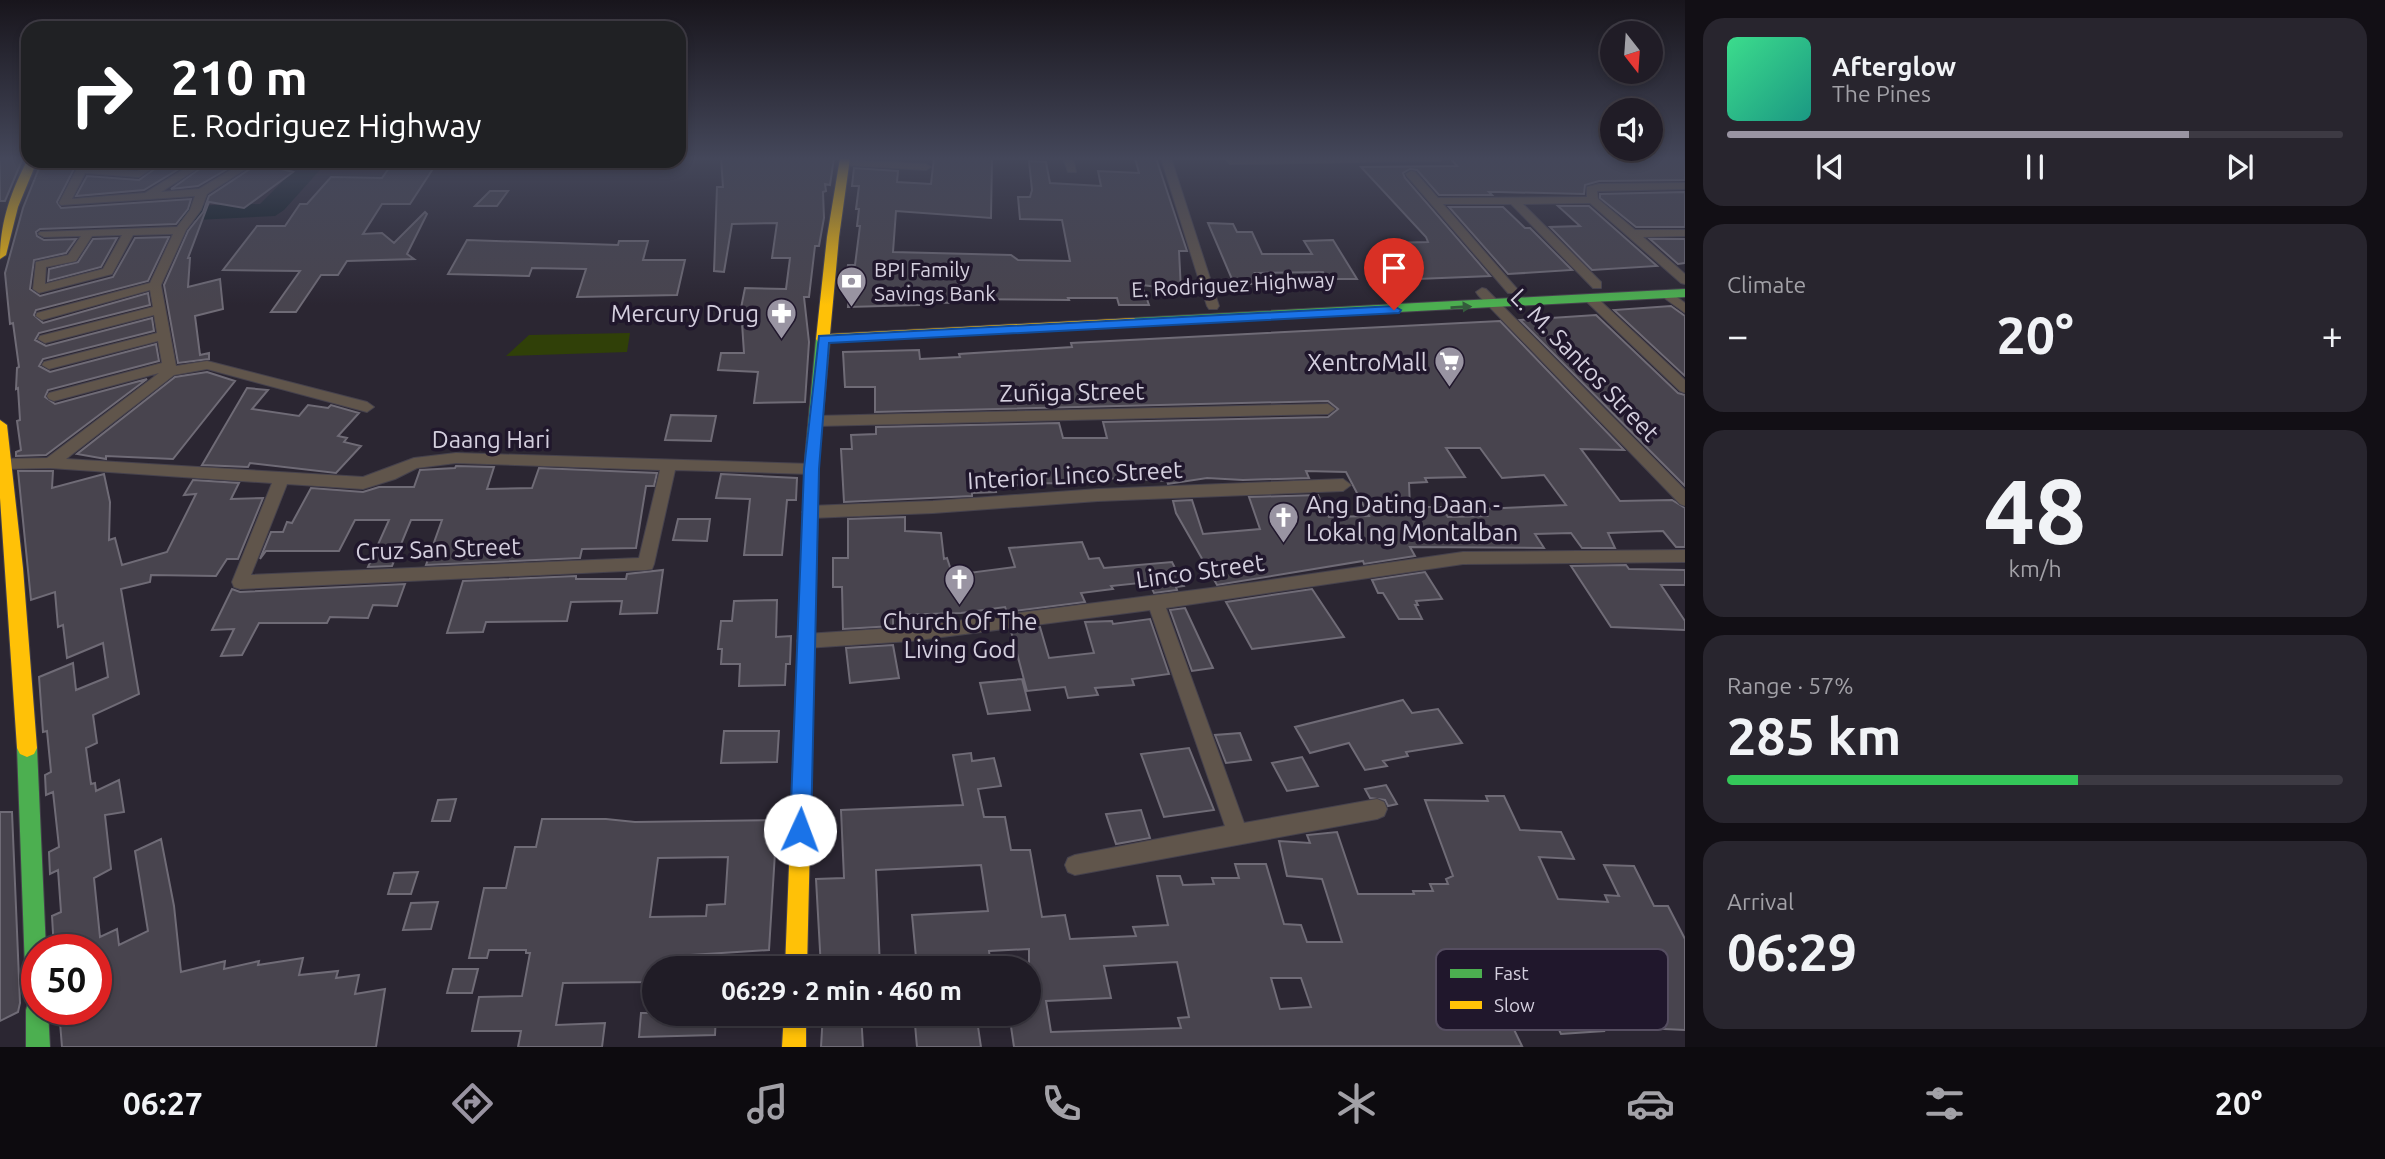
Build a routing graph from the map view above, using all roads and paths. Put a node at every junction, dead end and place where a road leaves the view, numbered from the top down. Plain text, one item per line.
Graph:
1 (11, 207) edge
2 (195, 207) edge
3 (838, 207) edge
4 (1182, 207) edge
5 (1439, 207) edge
6 (1519, 207) edge
7 (1600, 207) edge
8 (180, 230) junction
9 (129, 232) junction
10 (1685, 233) edge
11 (44, 234) dead end
12 (88, 234) junction
13 (1632, 234) junction
14 (0, 255) edge
15 (1685, 281) edge
16 (155, 285) junction
17 (1512, 290) junction
18 (1482, 292) junction
19 (1594, 292) junction
20 (1685, 293) edge
21 (1667, 294) junction
22 (1494, 305) junction
23 (1213, 306) junction
24 (1315, 307) junction
25 (161, 309) junction
26 (1685, 309) edge
27 (42, 316) dead end
28 (824, 332) junction
29 (163, 336) junction
30 (44, 339) dead end
31 (49, 365) dead end
32 (168, 368) junction
33 (1685, 388) edge
34 (54, 396) dead end
35 (367, 407) dead end
36 (1328, 409) dead end
37 (816, 421) junction
38 (0, 425) edge
39 (50, 463) junction
40 (2, 465) edge
41 (669, 465) junction
42 (811, 469) junction
43 (281, 479) junction
44 (1343, 485) dead end
45 (1685, 500) edge
46 (810, 512) junction
47 (1685, 556) edge
48 (18, 596) junction
49 (1156, 602) junction
50 (0, 603) edge
51 (806, 641) junction
52 (1377, 809) dead end
53 (1238, 834) junction
54 (1075, 865) dead end
55 (35, 934) edge
56 (796, 956) edge
57 (37, 1025) edge
58 (795, 1026) edge
59 (38, 1047) edge
60 (794, 1047) edge

1 - 14 main road
2 - 8 street
3 - 28 main road
4 - 23 street
5 - 17 street
6 - 19 street
7 - 13 street
8 - 9 street
8 - 16 street
9 - 12 street
9 - 12 street
10 - 13 street
11 - 12 street
13 - 15 street
15 - 19 main road, E. Rodriguez Highway
16 - 25 street
16 - 27 street
17 - 18 main road, E. Rodriguez Highway
17 - 19 main road, E. Rodriguez Highway
18 - 22 street, L. M. Santos Street
18 - 24 main road, E. Rodriguez Highway
19 - 21 main road, E. Rodriguez Highway
19 - 22 main road, E. Rodriguez Highway
19 - 33 street
20 - 21 main road, E. Rodriguez Highway
21 - 26 street
24 -> 22 main road, E. Rodriguez Highway
22 - 45 street, L. M. Santos Street
23 - 24 main road, E. Rodriguez Highway
23 - 28 main road, E. Rodriguez Highway
24 - 28 main road, E. Rodriguez Highway
25 - 29 street
25 - 30 street
28 - 37 main road
29 - 31 street
29 - 32 street
32 - 34 street
32 - 35 street
32 - 39 street
36 - 37 street, Zuñiga Street
37 - 42 main road
38 - 40 main road
39 - 40 street, Daang Hari
39 - 43 street, Daang Hari
40 - 48 main road
41 - 42 street, Daang Hari
41 - 43 street, Daang Hari
41 - 43 street, Cruz San Street
42 - 46 main road
44 - 46 street, Interior Linco Street
46 - 51 main road
47 - 49 street, Linco Street
48 - 50 street
48 - 55 main road
49 - 51 street, Linco Street
49 - 53 street
51 - 56 main road
52 - 53 street
53 - 54 street
57 - 59 main road
58 - 60 main road

